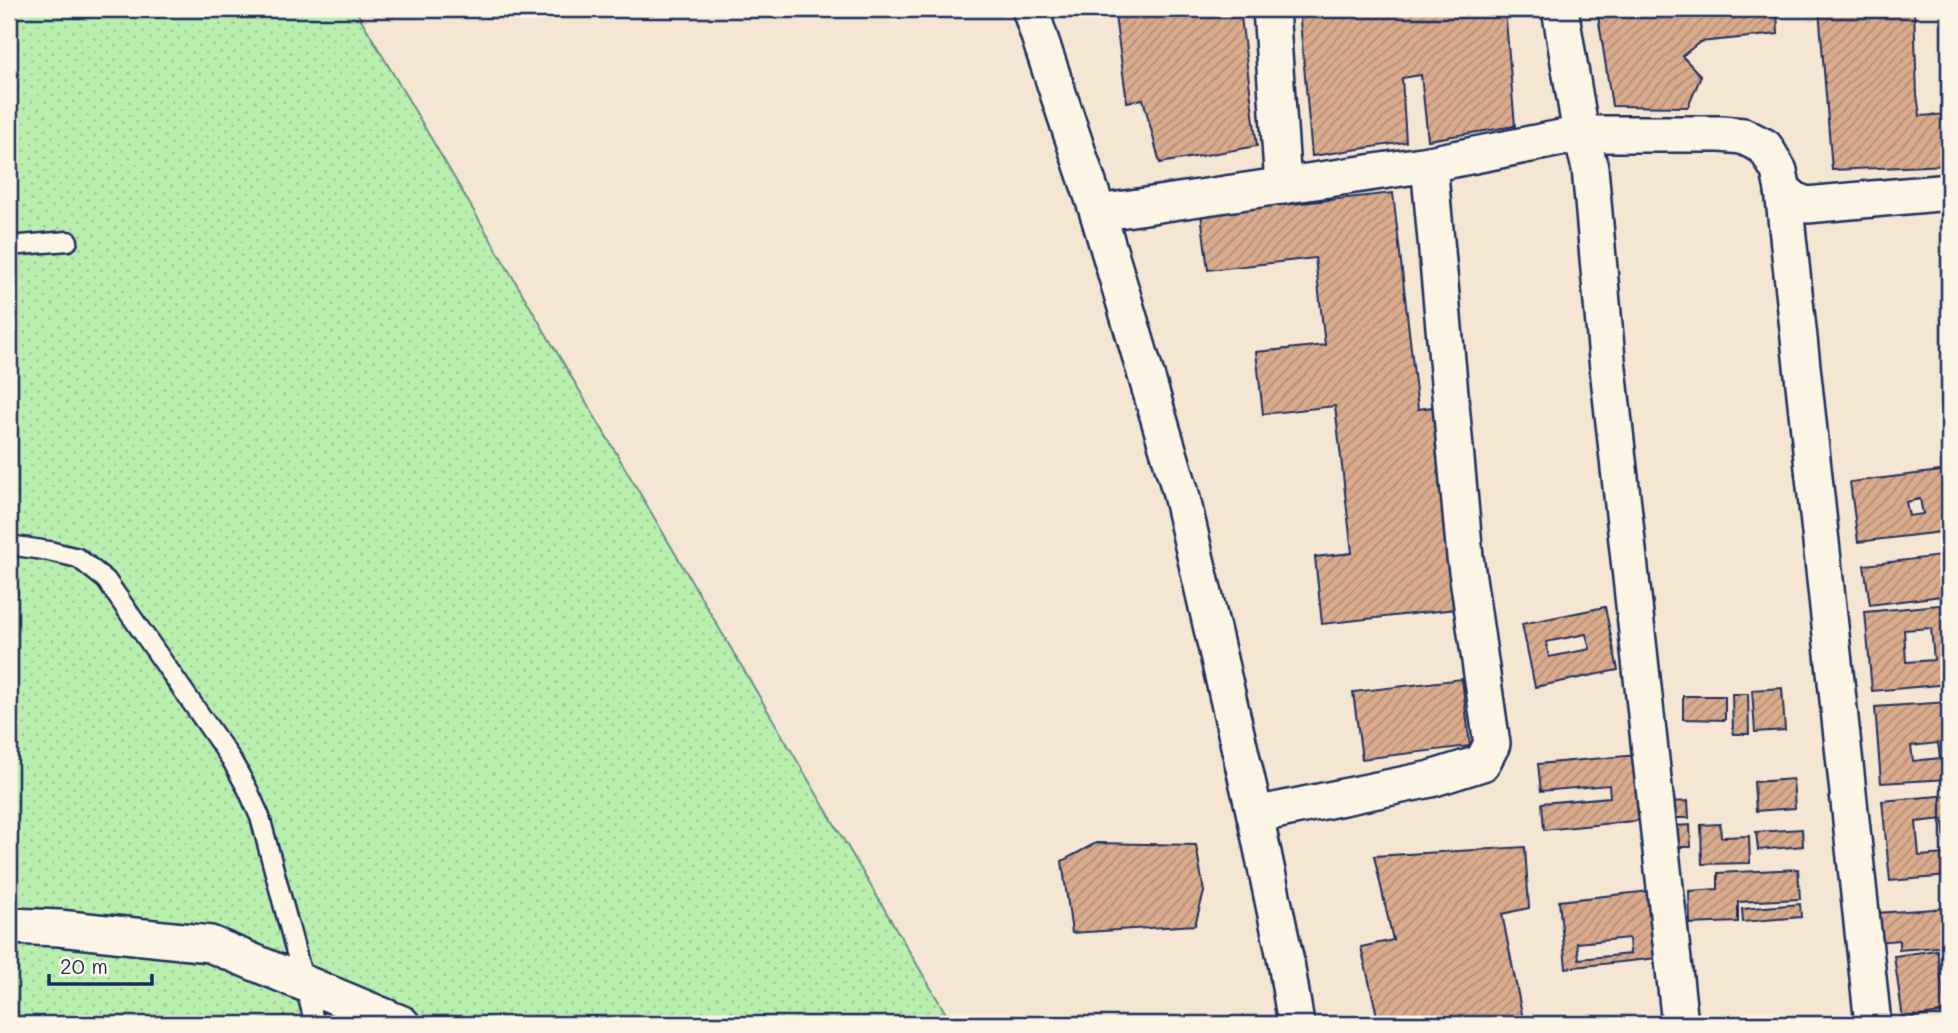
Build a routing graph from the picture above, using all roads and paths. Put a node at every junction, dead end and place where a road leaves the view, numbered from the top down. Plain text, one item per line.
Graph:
1 (1030, 9) edge
2 (1271, 9) edge
3 (1560, 9) edge
4 (1581, 134) junction
5 (1429, 164) junction
6 (1283, 186) junction
7 (1783, 190) junction
8 (1949, 192) edge
9 (1098, 214) junction
10 (68, 241) dead end
11 (9, 246) edge
12 (9, 545) edge
13 (1255, 815) junction
14 (9, 926) edge
15 (304, 984) junction
16 (315, 1024) edge
17 (402, 1024) edge
18 (1296, 1024) edge
19 (1680, 1024) edge
20 (1873, 1024) edge

1 - 9 street
2 - 6 street
3 - 4 street
4 - 5 street
4 - 7 street
4 - 19 street
5 - 6 street
5 - 13 street
6 - 9 street
7 - 8 street
7 - 20 street
9 - 13 street
10 - 11 lane
12 - 15 lane
13 - 18 street
14 - 15 street
15 - 16 lane
15 - 17 street

